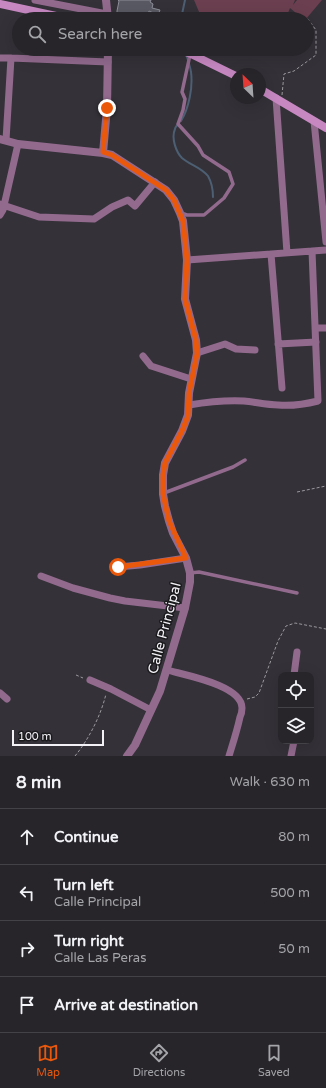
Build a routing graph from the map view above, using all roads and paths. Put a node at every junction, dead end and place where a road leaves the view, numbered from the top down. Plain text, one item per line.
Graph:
1 (39, 0) edge
2 (106, 0) edge
3 (0, 4) edge
4 (37, 12) edge
5 (90, 12) edge
6 (107, 12) edge
7 (314, 27) edge
8 (108, 56) edge
9 (190, 56) edge
10 (193, 56) edge
11 (0, 58) edge
12 (11, 58) junction
13 (200, 58) joint
14 (108, 62) junction
15 (230, 73) edge
16 (266, 92) edge
17 (279, 99) junction
18 (322, 124) edge
19 (3, 140) edge
20 (18, 144) junction
21 (103, 152) junction
22 (155, 182) junction
23 (2, 204) edge
24 (180, 213) junction
25 (0, 215) edge
26 (326, 242) edge
27 (326, 250) edge
28 (312, 251) junction
29 (287, 253) junction
30 (271, 254) junction
31 (187, 260) junction
32 (315, 328) junction
33 (326, 328) edge
34 (316, 342) junction
35 (278, 344) junction
36 (255, 350) dead end
37 (197, 354) junction
38 (143, 356) dead end
39 (191, 379) junction
40 (282, 388) dead end
41 (189, 406) junction
42 (245, 460) dead end
43 (326, 486) edge
44 (297, 492) dead end
45 (163, 494) junction
46 (186, 558) junction
47 (118, 567) dead end
48 (190, 573) junction
49 (42, 576) dead end
50 (297, 593) dead end
51 (185, 608) junction
52 (326, 629) edge
53 (297, 652) dead end
54 (167, 670) junction
55 (294, 672) edge
56 (76, 675) dead end
57 (90, 680) joint
58 (108, 687) junction
59 (0, 693) edge
60 (7, 699) dead end
61 (240, 701) junction
62 (151, 710) junction
63 (293, 744) edge
64 (75, 756) edge
65 (127, 756) edge
66 (229, 756) edge
67 (291, 756) edge

1 - 5 street
2 - 6 street
3 - 4 main road
7 - 17 path
8 - 14 street
9 - 24 lane
10 - 13 main road
11 - 12 street
12 - 14 street
12 - 19 street
13 - 15 main road
14 - 21 street
16 - 17 main road
17 - 18 main road
17 - 29 street
18 - 26 street
19 - 20 street, Calle Principal
20 - 21 street, Calle Principal
20 - 23 street
21 - 22 street, Calle Principal
22 - 23 street
22 - 24 street, Calle Principal
23 - 25 street
24 - 31 street, Calle Principal
27 - 28 street
28 - 29 street
28 - 32 street
29 - 30 street
30 - 31 street
30 - 35 street
31 - 37 street, Calle Principal
32 - 33 street
32 - 34 street
34 - 35 street
34 - 41 street
35 - 40 street
36 - 37 street
37 - 39 street, Calle Principal
38 - 39 street
39 - 41 street, Calle Principal
41 - 45 street, Calle Principal
42 - 45 lane
43 - 44 path
45 - 46 street, Calle Principal
46 - 47 street
46 - 48 street, Calle Principal
48 - 50 lane
48 - 51 street, Calle Principal
49 - 51 street
51 - 54 street, Calle Principal
52 - 61 path
53 - 55 street
54 - 61 street
54 - 62 street, Calle Principal
56 - 57 path
57 - 58 street
58 - 62 street
58 - 64 path
59 - 60 street
61 - 66 street
62 - 65 street, Calle Principal
63 - 67 street

